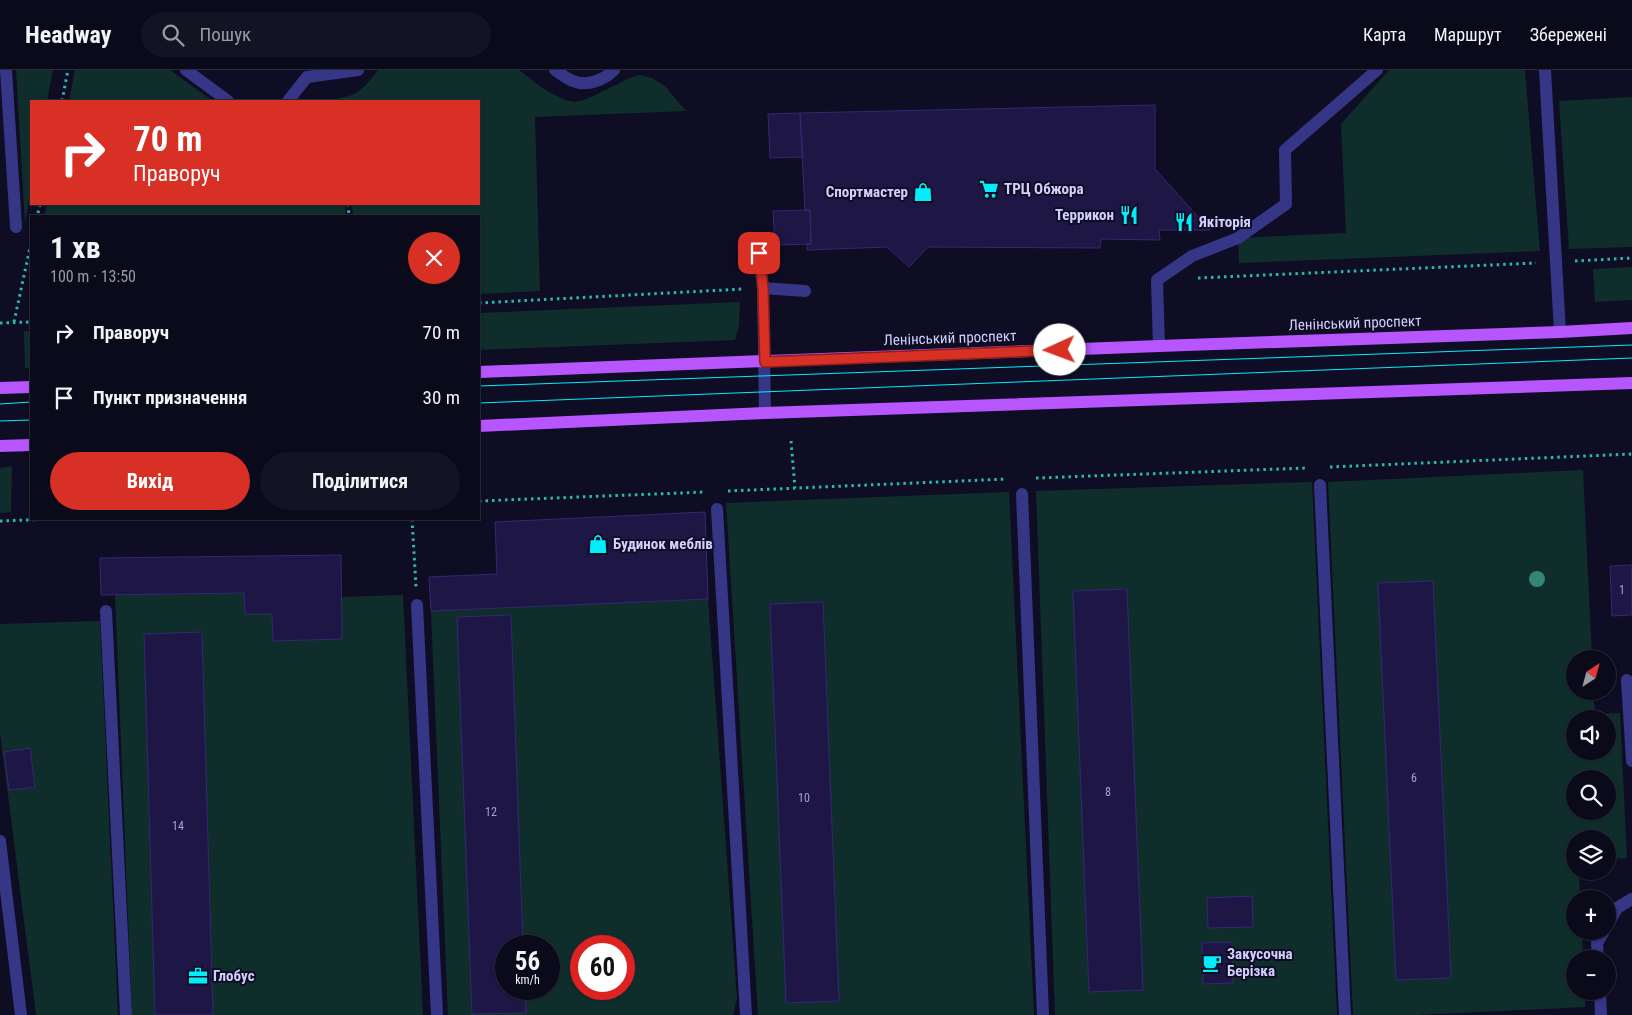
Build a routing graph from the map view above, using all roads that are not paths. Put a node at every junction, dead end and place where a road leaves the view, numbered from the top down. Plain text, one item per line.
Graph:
1 (6, 70) edge
2 (186, 70) edge
3 (358, 70) edge
4 (555, 70) edge
5 (614, 70) edge
6 (1376, 70) edge
7 (1545, 70) edge
8 (227, 100) edge
9 (289, 100) edge
10 (16, 227) dead end
11 (759, 253) dead end
12 (763, 288) junction
13 (805, 291) dead end
14 (1632, 328) edge
15 (1560, 332) junction
16 (1159, 346) junction
17 (765, 362) junction
18 (480, 372) edge
19 (1632, 384) edge
20 (30, 387) edge
21 (0, 388) edge
22 (765, 413) junction
23 (480, 426) edge
24 (30, 445) edge
25 (2, 446) edge
26 (1320, 485) dead end
27 (1022, 494) dead end
28 (717, 509) dead end
29 (417, 605) road end
30 (106, 611) dead end
31 (1627, 680) dead end
32 (1632, 761) edge
33 (0, 841) edge
34 (1632, 899) edge
35 (1616, 910) edge
36 (1600, 1000) edge
37 (20, 1015) edge
38 (126, 1015) edge
39 (437, 1015) edge
40 (746, 1015) edge
41 (1043, 1015) edge
42 (1345, 1015) edge
43 (1601, 1015) edge

1 - 10 street
2 - 8 street
3 - 9 street
4 - 5 street
6 - 16 street
7 - 15 street
11 - 12 street
12 - 13 street
12 - 17 street
14 - 15 main road, Ленінський проспект
15 - 16 main road, Ленінський проспект
16 - 17 main road, Ленінський проспект
17 - 18 main road, Ленінський проспект
17 - 22 street
19 - 22 main road
20 - 21 main road
22 - 23 main road
24 - 25 main road
26 - 42 street
27 - 41 street
28 - 40 street
29 - 39 street
30 - 38 street
31 - 32 street
33 - 37 street
34 - 35 street
36 - 43 street

